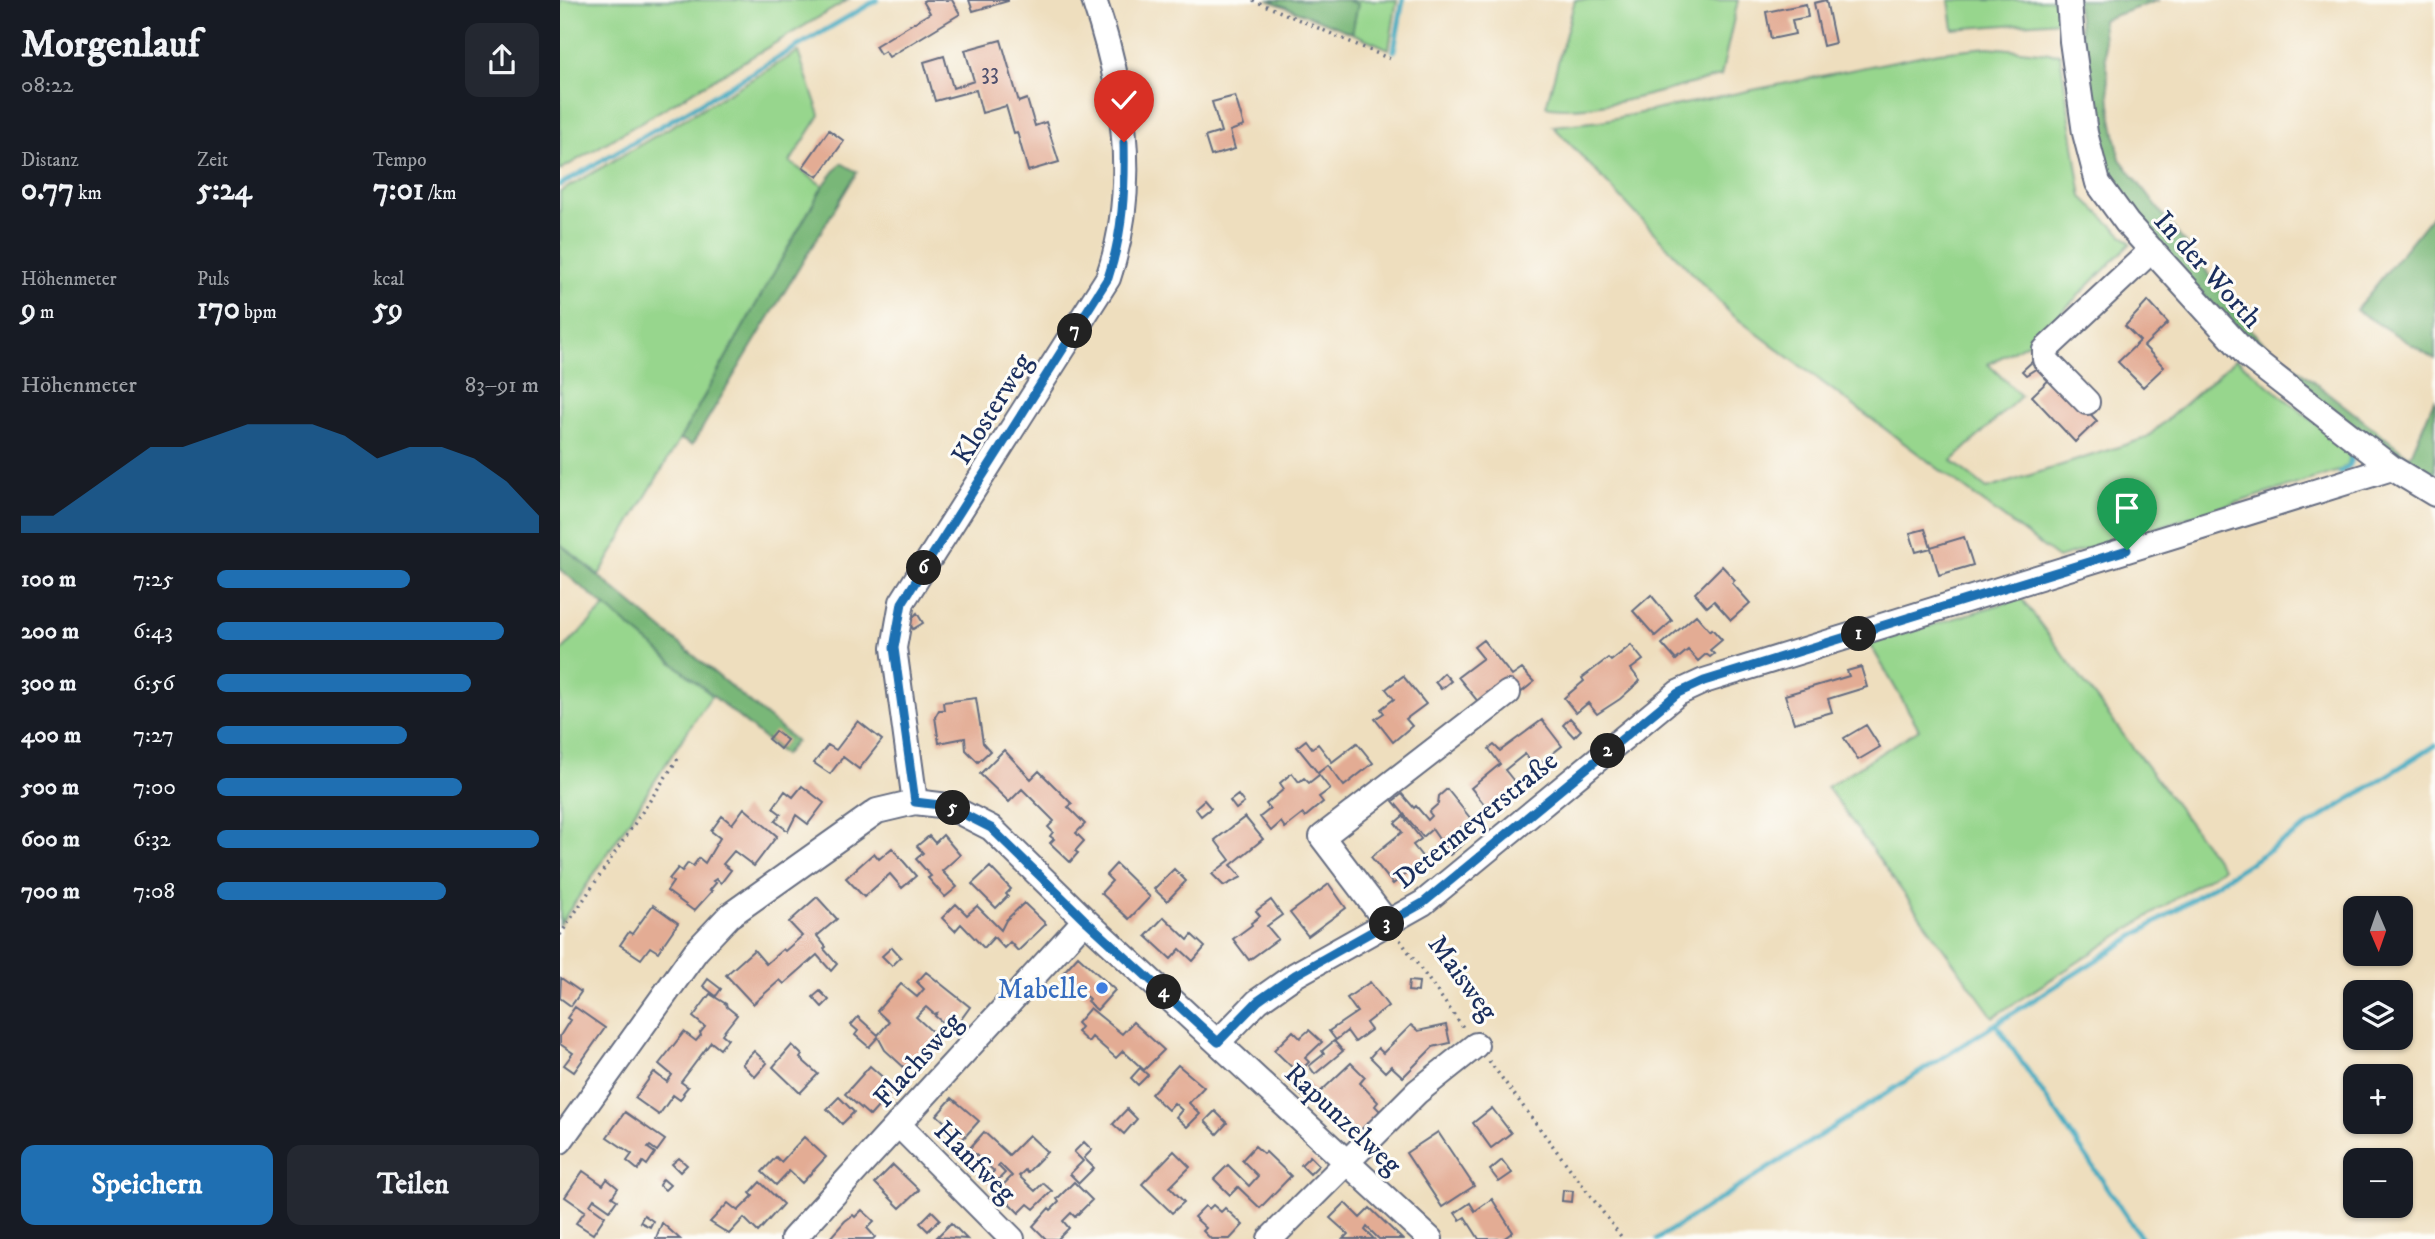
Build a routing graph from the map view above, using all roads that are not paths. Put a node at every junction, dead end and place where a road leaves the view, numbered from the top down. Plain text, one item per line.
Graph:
1 (1094, 0) edge
2 (2069, 0) edge
3 (2152, 250) junction
4 (2087, 402) dead end
5 (2392, 468) junction
6 (2435, 494) edge
7 (1508, 693) dead end
8 (915, 802) junction
9 (1084, 919) junction
10 (1388, 924) junction
11 (1218, 1042) junction
12 (1476, 1045) road end
13 (898, 1124) junction
14 (560, 1141) edge
15 (1347, 1162) junction
16 (793, 1239) edge
17 (1012, 1239) edge
18 (1270, 1239) edge
19 (1430, 1239) edge

1 - 8 street, Klosterweg
2 - 3 street, In der Worth
3 - 4 street
3 - 5 street, In der Worth
5 - 6 street, In der Worth
5 - 10 street, Determeyerstraße
7 - 10 street, Maisweg
8 - 9 street
8 - 14 street
9 - 11 street
9 - 13 street, Flachsweg
10 - 11 street, Determeyerstraße
11 - 15 street, Rapunzelweg
12 - 15 street
13 - 16 street, Flachsweg
13 - 17 street, Hanfweg
15 - 18 street
15 - 19 street, Rapunzelweg

